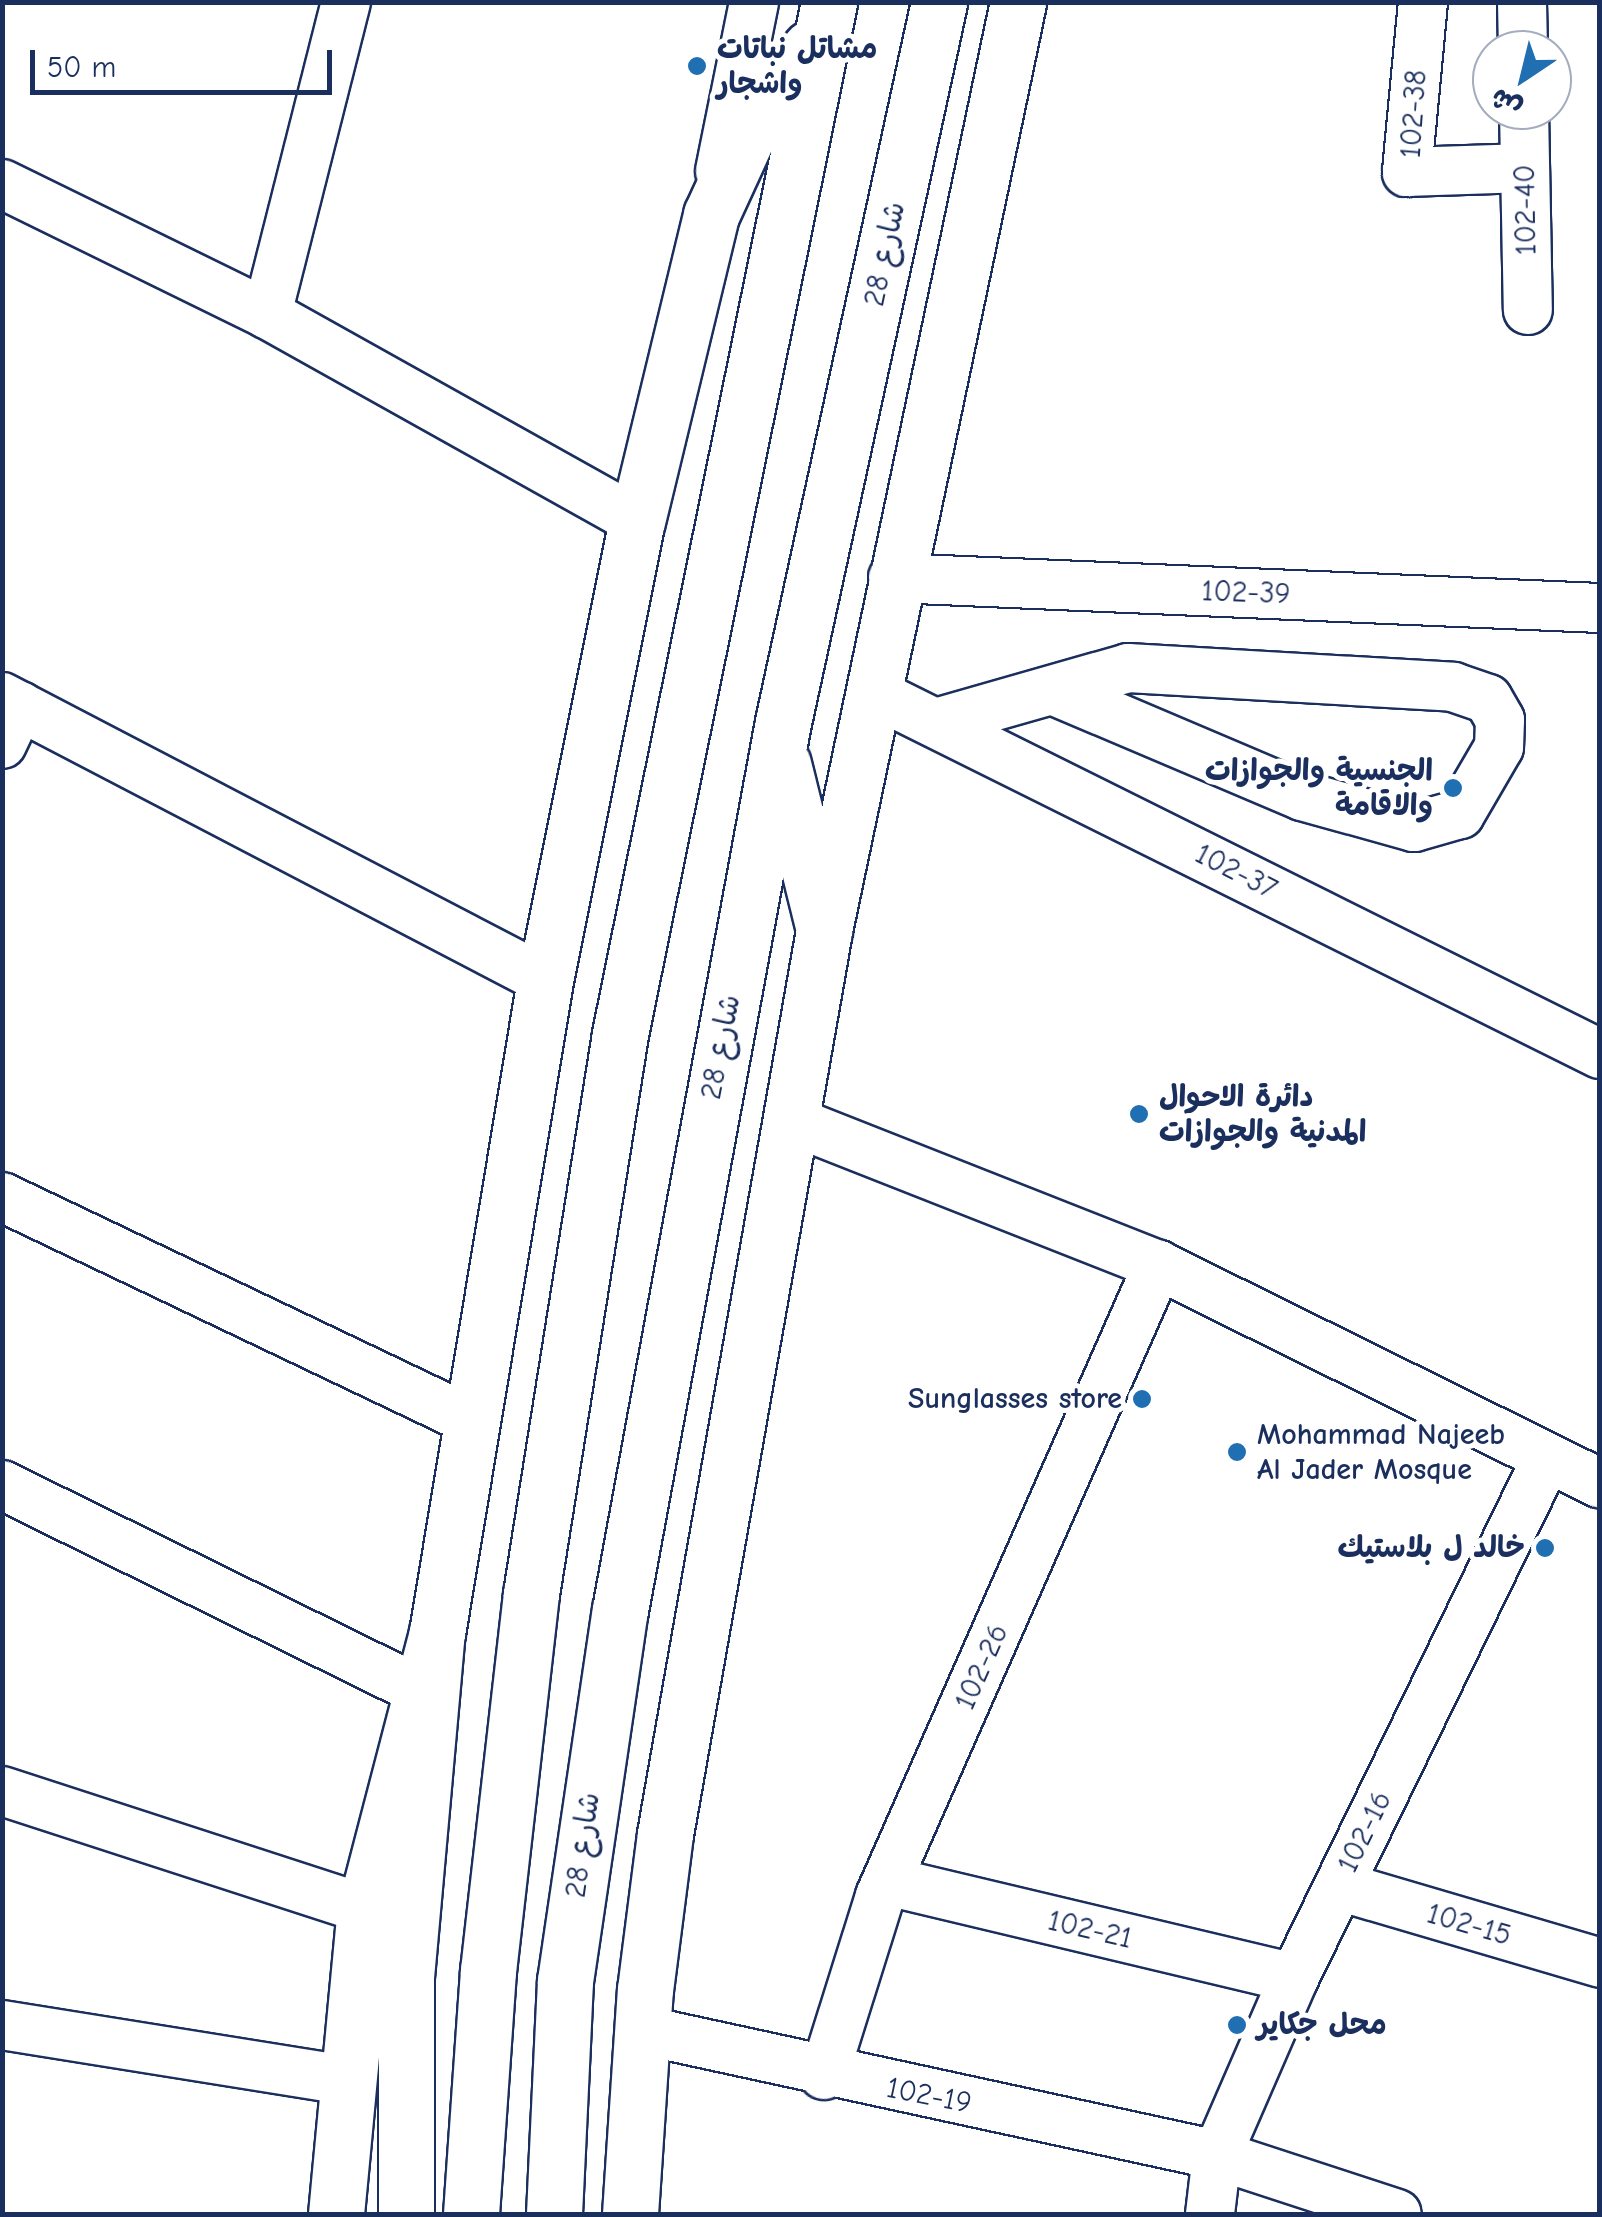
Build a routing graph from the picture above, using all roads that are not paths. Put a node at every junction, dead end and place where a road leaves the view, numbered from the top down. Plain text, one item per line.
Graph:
1 (346, 2) edge
2 (754, 2) edge
3 (939, 2) edge
4 (1018, 2) edge
5 (1423, 2) edge
6 (1522, 2) edge
7 (828, 8) edge
8 (1522, 30) edge
9 (1524, 130) edge
10 (1525, 168) junction
11 (2, 184) edge
12 (711, 215) junction
13 (1528, 310) dead end
14 (267, 314) junction
15 (637, 521) junction
16 (893, 578) junction
17 (1600, 608) edge
18 (872, 692) junction
19 (1059, 693) junction
20 (8, 716) edge
21 (783, 722) junction
22 (939, 722) junction
23 (824, 930) junction
24 (545, 980) junction
25 (1600, 1054) edge
26 (795, 1122) junction
27 (2, 1197) edge
28 (1158, 1265) junction
29 (470, 1420) junction
30 (1547, 1458) junction
31 (1600, 1484) edge
32 (2, 1485) edge
33 (437, 1633) junction
34 (424, 1693) junction
35 (2, 1792) edge
36 (887, 1881) junction
37 (1339, 1886) junction
38 (366, 1909) junction
39 (1600, 1963) edge
40 (1294, 1978) junction
41 (2, 2024) edge
42 (642, 2030) junction
43 (824, 2075) junction
44 (350, 2081) junction
45 (1217, 2154) junction
46 (336, 2214) edge
47 (406, 2214) edge
48 (471, 2214) edge
49 (554, 2214) edge
50 (630, 2214) edge
51 (1210, 2214) edge
52 (1398, 2214) edge

1 - 14 street
2 - 12 street
3 - 21 main road, شارع 28
4 - 16 main road
5 - 10 street, 102-38
6 - 8 street
7 - 12 main road
7 - 48 main road
9 - 10 street, 102-40
10 - 13 street, 102-40
11 - 14 street
12 - 15 main road
14 - 15 street
15 - 24 main road
16 - 17 street, 102-39
16 - 18 main road
18 - 22 street, 102-37
18 - 23 main road
19 - 19 street
19 - 22 street
20 - 24 street
21 - 23 main road
21 - 49 main road, شارع 28
22 - 25 street, 102-37
23 - 26 main road
24 - 29 main road
26 - 28 street
26 - 42 main road
27 - 29 street
28 - 30 street
28 - 36 street, 102-26
29 - 33 main road
30 - 31 street
30 - 37 street, 102-16
32 - 34 street
33 - 34 main road
33 - 47 main road
34 - 38 main road
35 - 38 street
36 - 40 street, 102-21
36 - 43 street, 102-26
37 - 39 street, 102-15
37 - 40 street, 102-16
38 - 44 main road
40 - 45 street, 102-16
41 - 44 street
42 - 43 street, 102-19
42 - 50 main road
43 - 45 street, 102-19
44 - 46 main road
45 - 51 street, 102-16
45 - 52 street, 102-19

